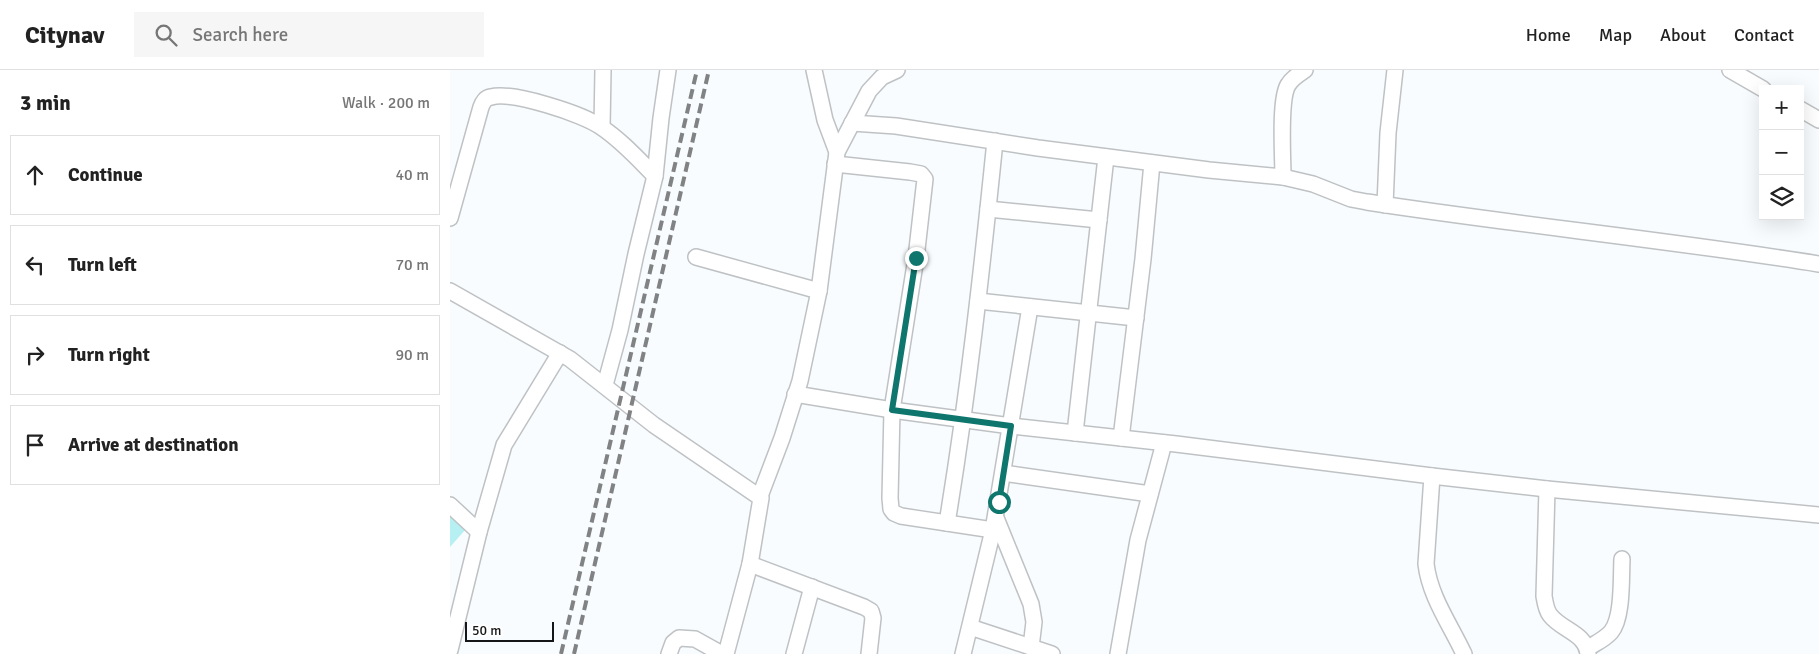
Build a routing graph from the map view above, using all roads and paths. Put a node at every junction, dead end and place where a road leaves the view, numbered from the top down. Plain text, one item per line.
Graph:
1 (603, 70) edge
2 (668, 70) edge
3 (814, 70) edge
4 (897, 70) edge
5 (1305, 70) edge
6 (1395, 70) edge
7 (1730, 70) edge
8 (1759, 87) edge
9 (1804, 111) edge
10 (1819, 120) edge
11 (852, 123) junction
12 (602, 127) junction
13 (995, 141) junction
14 (1106, 157) junction
15 (836, 158) junction
16 (1152, 163) junction
17 (655, 176) junction
18 (1283, 177) junction
19 (1385, 205) junction
20 (988, 209) junction
21 (450, 218) edge
22 (1100, 220) junction
23 (696, 257) dead end
24 (1819, 264) edge
25 (450, 291) edge
26 (819, 291) junction
27 (978, 301) junction
28 (1030, 307) junction
29 (1089, 314) junction
30 (1136, 318) junction
31 (560, 353) junction
32 (605, 386) junction
33 (795, 394) junction
34 (892, 410) junction
35 (964, 420) junction
36 (1011, 426) junction
37 (1075, 433) junction
38 (1121, 438) junction
39 (1164, 443) junction
40 (1003, 473) junction
41 (1432, 476) junction
42 (1547, 489) junction
43 (1150, 494) junction
44 (760, 496) junction
45 (450, 505) edge
46 (1819, 515) edge
47 (947, 523) junction
48 (995, 524) junction
49 (479, 532) junction
50 (1622, 559) dead end
51 (750, 564) junction
52 (812, 587) junction
53 (970, 627) junction
54 (1031, 647) junction
55 (450, 650) edge
56 (1588, 651) edge
57 (669, 654) edge
58 (724, 654) edge
59 (794, 654) edge
60 (869, 654) edge
61 (963, 654) edge
62 (1052, 654) edge
63 (1118, 654) edge
64 (1464, 654) edge

1 - 12 street
2 - 17 street
3 - 15 street
4 - 11 street
5 - 18 street
6 - 19 street
7 - 8 street
9 - 10 street
11 - 13 street
11 - 15 street
12 - 17 street
12 - 21 street
13 - 14 street
13 - 20 street
14 - 16 street
14 - 22 street
15 - 26 street
15 - 34 street
16 - 18 street
16 - 30 street
17 - 32 street
18 - 19 street
19 - 24 street
20 - 22 street
20 - 27 street
22 - 29 street
23 - 26 street
25 - 31 street
26 - 33 street
27 - 28 street
27 - 35 street
28 - 29 street
28 - 36 street
29 - 30 street
29 - 37 street
30 - 38 street
31 - 32 street
31 - 49 street
32 - 44 street
33 - 34 street
33 - 44 street
34 - 35 street
34 - 47 street
35 - 36 street
35 - 47 street
36 - 37 street
36 - 40 street
37 - 38 street
38 - 39 street
39 - 41 street
39 - 43 street
40 - 43 street
40 - 48 street
41 - 42 street
41 - 64 street
42 - 46 street
42 - 56 street
43 - 63 street
44 - 51 street
45 - 49 street
47 - 48 street
48 - 53 street
48 - 54 street
49 - 55 street
50 - 56 street
51 - 52 street
51 - 58 street
52 - 59 street
52 - 60 street
53 - 54 street
53 - 61 street
54 - 62 street
57 - 58 street

